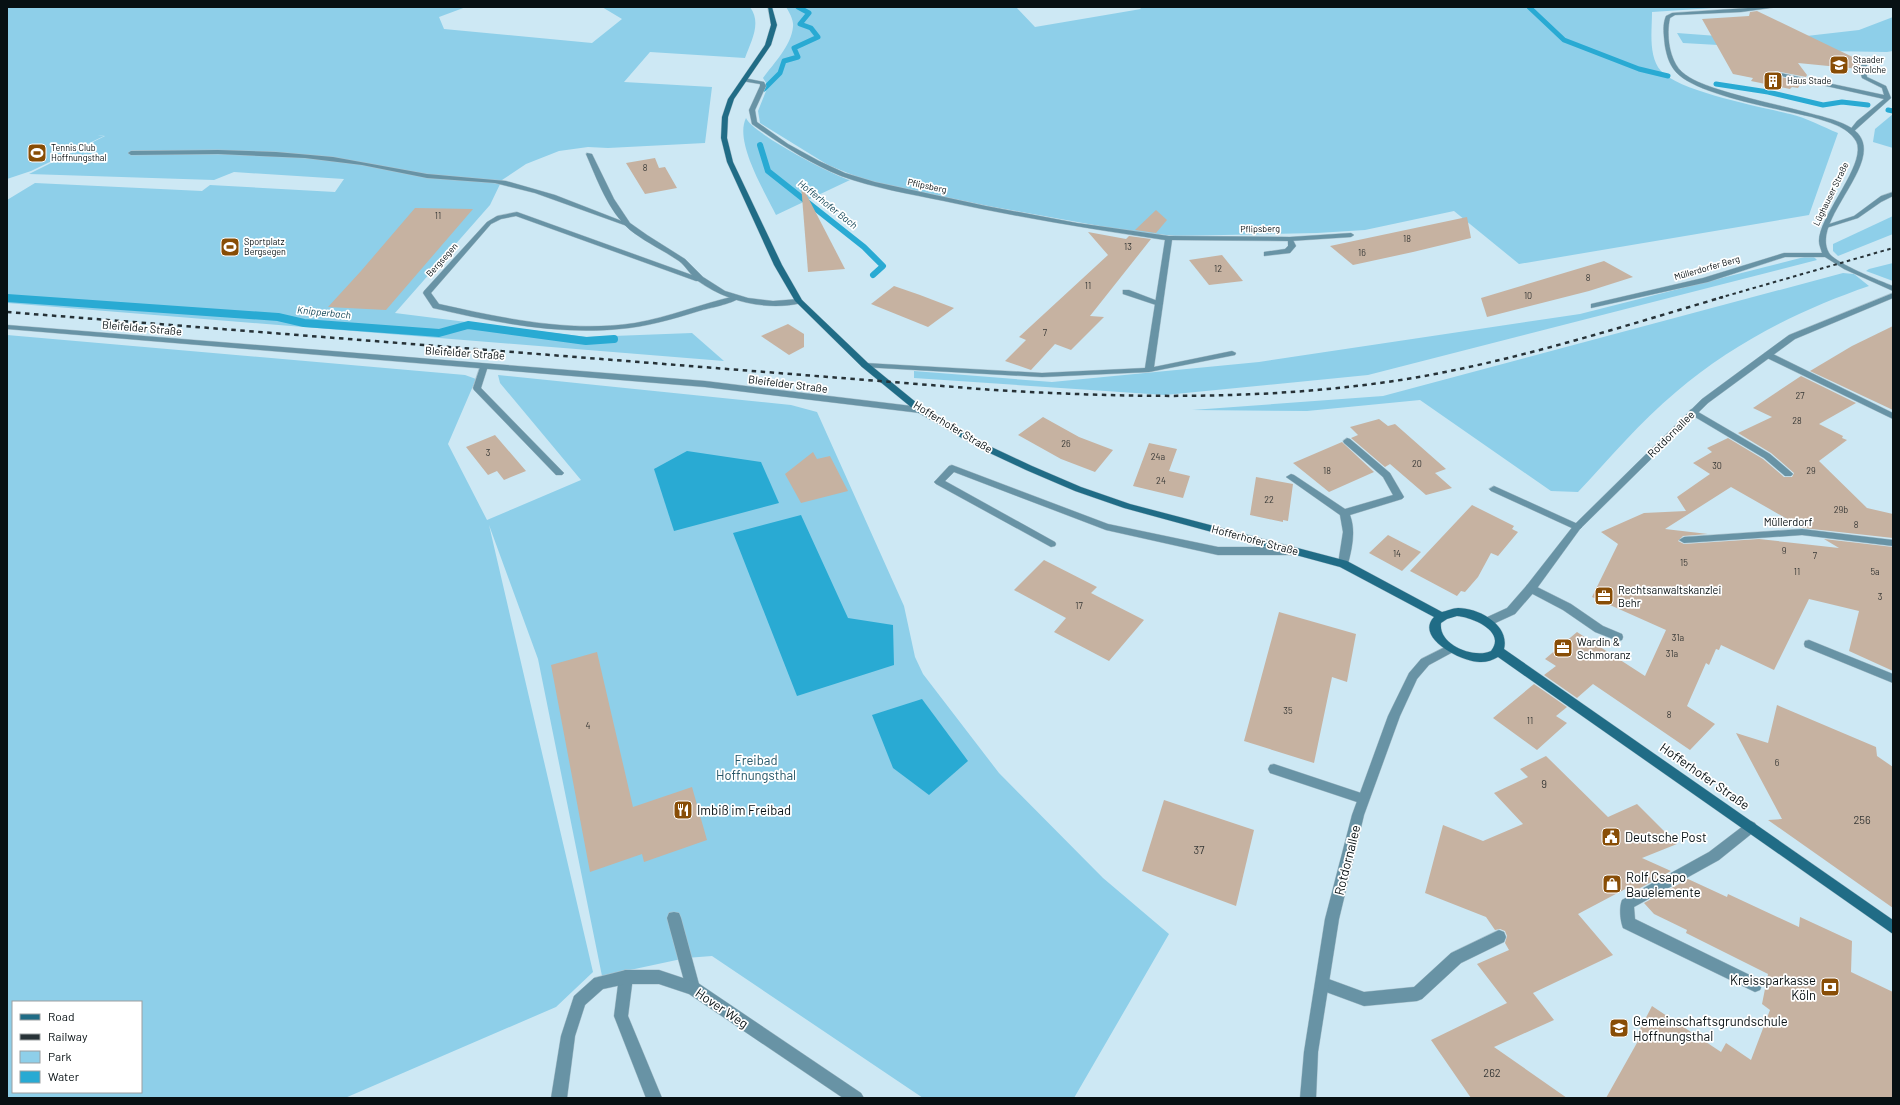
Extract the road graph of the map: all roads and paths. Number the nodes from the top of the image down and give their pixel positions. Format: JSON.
{"nodes":[{"id":1,"x":770,"y":7,"type":"edge"},
{"id":2,"x":1775,"y":7,"type":"edge"},
{"id":3,"x":1864,"y":65,"type":"dead end"},
{"id":4,"x":1776,"y":74,"type":"dead end"},
{"id":5,"x":744,"y":80,"type":"junction"},
{"id":6,"x":1888,"y":98,"type":"junction"},
{"id":7,"x":1852,"y":131,"type":"junction"},
{"id":8,"x":131,"y":153,"type":"dead end"},
{"id":9,"x":590,"y":154,"type":"dead end"},
{"id":10,"x":1893,"y":194,"type":"edge"},
{"id":11,"x":629,"y":225,"type":"junction"},
{"id":12,"x":1826,"y":226,"type":"junction"},
{"id":13,"x":1351,"y":235,"type":"dead end"},
{"id":14,"x":1169,"y":238,"type":"junction"},
{"id":15,"x":1290,"y":239,"type":"junction"},
{"id":16,"x":1267,"y":254,"type":"dead end"},
{"id":17,"x":1826,"y":255,"type":"junction"},
{"id":18,"x":699,"y":279,"type":"junction"},
{"id":19,"x":1893,"y":289,"type":"edge"},
{"id":20,"x":1126,"y":292,"type":"dead end"},
{"id":21,"x":1893,"y":295,"type":"edge"},
{"id":22,"x":735,"y":298,"type":"junction"},
{"id":23,"x":798,"y":301,"type":"junction"},
{"id":24,"x":1159,"y":303,"type":"junction"},
{"id":25,"x":1594,"y":306,"type":"dead end"},
{"id":26,"x":7,"y":327,"type":"edge"},
{"id":27,"x":1232,"y":353,"type":"dead end"},
{"id":28,"x":1768,"y":355,"type":"junction"},
{"id":29,"x":865,"y":365,"type":"junction"},
{"id":30,"x":484,"y":366,"type":"junction"},
{"id":31,"x":1149,"y":370,"type":"junction"},
{"id":32,"x":920,"y":410,"type":"junction"},
{"id":33,"x":1694,"y":412,"type":"junction"},
{"id":34,"x":1893,"y":416,"type":"edge"},
{"id":35,"x":1347,"y":441,"type":"dead end"},
{"id":36,"x":559,"y":473,"type":"dead end"},
{"id":37,"x":1788,"y":474,"type":"dead end"},
{"id":38,"x":1291,"y":476,"type":"dead end"},
{"id":39,"x":1494,"y":489,"type":"dead end"},
{"id":40,"x":1344,"y":513,"type":"junction"},
{"id":41,"x":1577,"y":527,"type":"junction"},
{"id":42,"x":1684,"y":540,"type":"dead end"},
{"id":43,"x":1893,"y":543,"type":"edge"},
{"id":44,"x":1051,"y":544,"type":"dead end"},
{"id":45,"x":1299,"y":551,"type":"junction"},
{"id":46,"x":1343,"y":564,"type":"junction"},
{"id":47,"x":1531,"y":588,"type":"junction"},
{"id":48,"x":1441,"y":616,"type":"junction"},
{"id":49,"x":1487,"y":622,"type":"junction"},
{"id":50,"x":1618,"y":637,"type":"dead end"},
{"id":51,"x":1809,"y":644,"type":"dead end"},
{"id":52,"x":1449,"y":649,"type":"junction"},
{"id":53,"x":1498,"y":651,"type":"junction"},
{"id":54,"x":1893,"y":679,"type":"edge"},
{"id":55,"x":1274,"y":769,"type":"dead end"},
{"id":56,"x":1363,"y":799,"type":"junction"},
{"id":57,"x":1751,"y":827,"type":"junction"},
{"id":58,"x":674,"y":918,"type":"dead end"},
{"id":59,"x":1893,"y":928,"type":"edge"},
{"id":60,"x":1499,"y":937,"type":"dead end"},
{"id":61,"x":626,"y":977,"type":"junction"},
{"id":62,"x":1323,"y":984,"type":"junction"},
{"id":63,"x":1754,"y":985,"type":"dead end"},
{"id":64,"x":693,"y":988,"type":"junction"},
{"id":65,"x":558,"y":1098,"type":"edge"},
{"id":66,"x":654,"y":1098,"type":"edge"},
{"id":67,"x":856,"y":1098,"type":"edge"},
{"id":68,"x":1308,"y":1098,"type":"edge"}],
"edges":[{"from":1,"to":5,"type":"street","name":"Hofferhofer Straße"},
{"from":2,"to":7,"type":"street"},
{"from":3,"to":6,"type":"street"},
{"from":4,"to":6,"type":"street"},
{"from":5,"to":14,"type":"street","name":"Pflipsberg"},
{"from":5,"to":23,"type":"street","name":"Hofferhofer Straße"},
{"from":6,"to":7,"type":"street"},
{"from":7,"to":12,"type":"street","name":"Lüghauser Straße"},
{"from":8,"to":11,"type":"street","name":"Bergsegen"},
{"from":9,"to":11,"type":"street"},
{"from":10,"to":12,"type":"street"},
{"from":11,"to":18,"type":"street","name":"Bergsegen"},
{"from":12,"to":17,"type":"street","name":"Lüghauser Straße"},
{"from":13,"to":15,"type":"street","name":"Pflipsberg"},
{"from":14,"to":15,"type":"street","name":"Pflipsberg"},
{"from":14,"to":24,"type":"street"},
{"from":15,"to":16,"type":"street"},
{"from":17,"to":19,"type":"street"},
{"from":17,"to":25,"type":"street","name":"Müllerdorfer Berg"},
{"from":18,"to":22,"type":"street","name":"Bergsegen"},
{"from":18,"to":22,"type":"street","name":"Bergsegen"},
{"from":20,"to":24,"type":"street"},
{"from":21,"to":28,"type":"street","name":"Rotdornallee"},
{"from":22,"to":23,"type":"street","name":"Bergsegen"},
{"from":23,"to":29,"type":"street","name":"Hofferhofer Straße"},
{"from":24,"to":31,"type":"street"},
{"from":26,"to":30,"type":"street","name":"Bleifelder Straße"},
{"from":27,"to":31,"type":"street"},
{"from":28,"to":33,"type":"street","name":"Rotdornallee"},
{"from":28,"to":34,"type":"street"},
{"from":29,"to":31,"type":"street"},
{"from":29,"to":32,"type":"street","name":"Hofferhofer Straße"},
{"from":30,"to":32,"type":"street","name":"Bleifelder Straße"},
{"from":30,"to":36,"type":"street"},
{"from":32,"to":45,"type":"street","name":"Hofferhofer Straße"},
{"from":33,"to":37,"type":"street"},
{"from":33,"to":41,"type":"street","name":"Rotdornallee"},
{"from":35,"to":40,"type":"street"},
{"from":38,"to":40,"type":"street"},
{"from":39,"to":41,"type":"street"},
{"from":40,"to":46,"type":"street"},
{"from":41,"to":47,"type":"street","name":"Rotdornallee"},
{"from":42,"to":43,"type":"street","name":"Müllerdorf"},
{"from":44,"to":45,"type":"street"},
{"from":45,"to":46,"type":"street","name":"Hofferhofer Straße"},
{"from":46,"to":48,"type":"street","name":"Hofferhofer Straße"},
{"from":47,"to":49,"type":"street","name":"Rotdornallee"},
{"from":47,"to":50,"type":"street"},
{"from":48,"to":49,"type":"street"},
{"from":48,"to":52,"type":"street"},
{"from":49,"to":53,"type":"street"},
{"from":51,"to":54,"type":"street"},
{"from":52,"to":53,"type":"street"},
{"from":52,"to":56,"type":"street","name":"Rotdornallee"},
{"from":53,"to":57,"type":"street","name":"Hofferhofer Straße"},
{"from":55,"to":56,"type":"street"},
{"from":56,"to":62,"type":"street","name":"Rotdornallee"},
{"from":57,"to":59,"type":"street","name":"Hofferhofer Straße"},
{"from":57,"to":63,"type":"street"},
{"from":58,"to":64,"type":"street"},
{"from":60,"to":62,"type":"street"},
{"from":61,"to":64,"type":"street","name":"Hover Weg"},
{"from":61,"to":65,"type":"street","name":"Hover Weg"},
{"from":61,"to":66,"type":"street"},
{"from":62,"to":68,"type":"street","name":"Rotdornallee"},
{"from":64,"to":67,"type":"street","name":"Hover Weg"}]}
